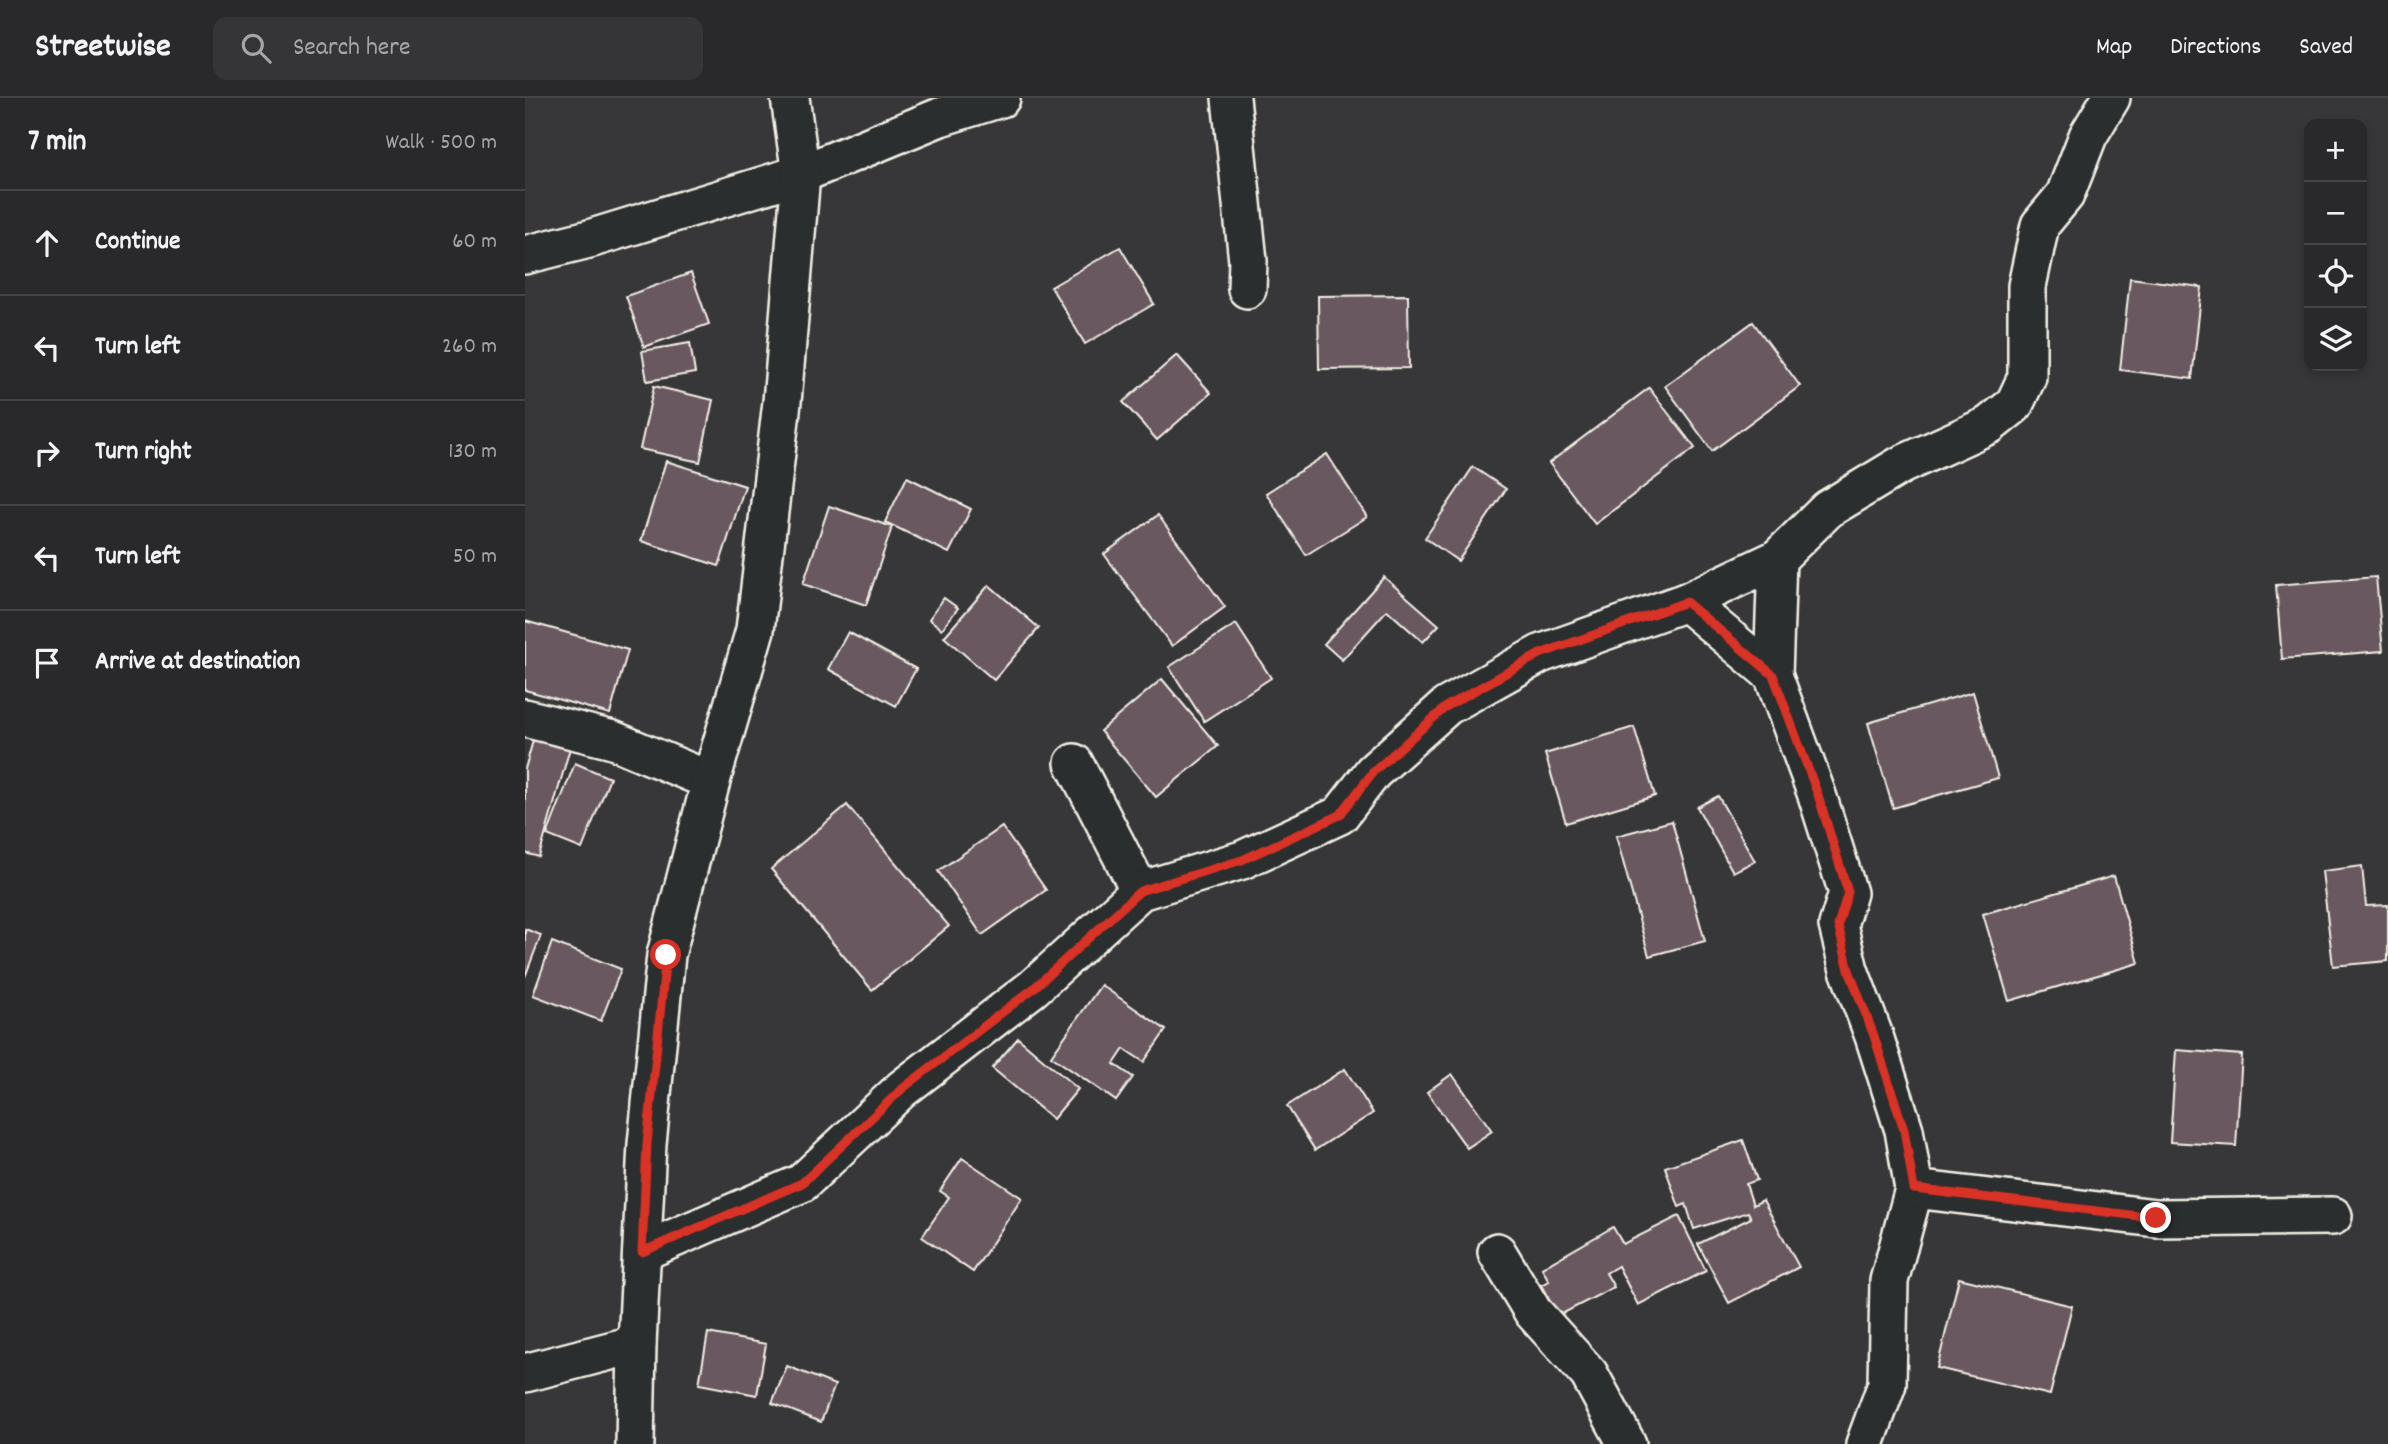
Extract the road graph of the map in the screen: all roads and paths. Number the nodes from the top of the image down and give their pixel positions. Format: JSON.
{"nodes":[{"id":1,"x":790,"y":98,"type":"edge"},
{"id":2,"x":1001,"y":98,"type":"edge"},
{"id":3,"x":1231,"y":98,"type":"edge"},
{"id":4,"x":2111,"y":98,"type":"edge"},
{"id":5,"x":801,"y":174,"type":"junction"},
{"id":6,"x":525,"y":255,"type":"edge"},
{"id":7,"x":1247,"y":289,"type":"dead end"},
{"id":8,"x":1777,"y":559,"type":"junction"},
{"id":9,"x":1686,"y":602,"type":"junction"},
{"id":10,"x":1773,"y":675,"type":"junction"},
{"id":11,"x":525,"y":718,"type":"edge"},
{"id":12,"x":1074,"y":762,"type":"dead end"},
{"id":13,"x":711,"y":781,"type":"junction"},
{"id":14,"x":1140,"y":891,"type":"junction"},
{"id":15,"x":1914,"y":1189,"type":"junction"},
{"id":16,"x":2333,"y":1216,"type":"dead end"},
{"id":17,"x":642,"y":1252,"type":"junction"},
{"id":18,"x":1496,"y":1252,"type":"dead end"},
{"id":19,"x":637,"y":1344,"type":"junction"},
{"id":20,"x":525,"y":1373,"type":"edge"},
{"id":21,"x":635,"y":1444,"type":"edge"},
{"id":22,"x":1627,"y":1444,"type":"edge"},
{"id":23,"x":1865,"y":1444,"type":"edge"}],
"edges":[{"from":1,"to":5,"type":"street"},
{"from":2,"to":5,"type":"street"},
{"from":3,"to":7,"type":"street"},
{"from":4,"to":8,"type":"street"},
{"from":5,"to":6,"type":"street"},
{"from":5,"to":13,"type":"street"},
{"from":8,"to":9,"type":"street"},
{"from":8,"to":10,"type":"street"},
{"from":9,"to":10,"type":"street"},
{"from":9,"to":14,"type":"street"},
{"from":10,"to":15,"type":"street"},
{"from":11,"to":13,"type":"street"},
{"from":12,"to":14,"type":"street"},
{"from":13,"to":17,"type":"street"},
{"from":14,"to":17,"type":"street"},
{"from":15,"to":16,"type":"street"},
{"from":15,"to":23,"type":"street"},
{"from":17,"to":19,"type":"street"},
{"from":18,"to":22,"type":"street"},
{"from":19,"to":20,"type":"street"},
{"from":19,"to":21,"type":"street"}]}
